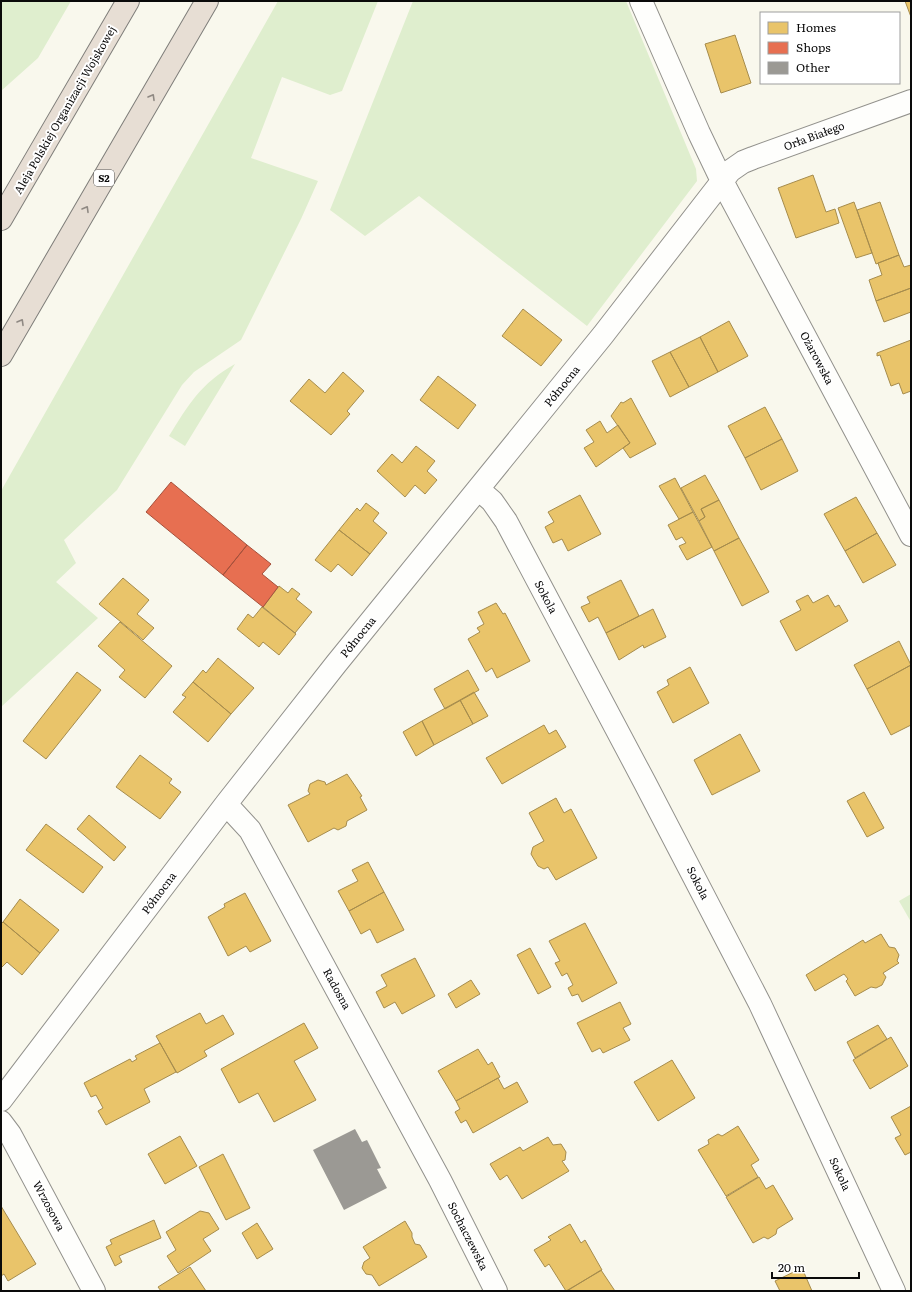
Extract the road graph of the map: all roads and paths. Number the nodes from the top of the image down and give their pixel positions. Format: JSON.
{"nodes":[{"id":1,"x":128,"y":1,"type":"edge"},
{"id":2,"x":207,"y":1,"type":"edge"},
{"id":3,"x":641,"y":1,"type":"edge"},
{"id":4,"x":911,"y":101,"type":"edge"},
{"id":5,"x":722,"y":181,"type":"junction"},
{"id":6,"x":1,"y":219,"type":"edge"},
{"id":7,"x":1,"y":355,"type":"edge"},
{"id":8,"x":478,"y":489,"type":"junction"},
{"id":9,"x":911,"y":535,"type":"edge"},
{"id":10,"x":226,"y":804,"type":"junction"},
{"id":11,"x":1,"y":1100,"type":"edge"},
{"id":12,"x":1,"y":1122,"type":"edge"},
{"id":13,"x":440,"y":1180,"type":"joint"},
{"id":14,"x":94,"y":1291,"type":"edge"},
{"id":15,"x":496,"y":1291,"type":"edge"},
{"id":16,"x":894,"y":1291,"type":"edge"}],
"edges":[{"from":1,"to":6,"type":"highway","name":"Aleja Polskiej Organizacji Wojskowej"},
{"from":7,"to":2,"type":"highway","number":"S2","one_way":true},
{"from":3,"to":5,"type":"street","name":"Ożarowska"},
{"from":4,"to":5,"type":"street","name":"Orła Białego"},
{"from":5,"to":8,"type":"street","name":"Północna"},
{"from":5,"to":9,"type":"street","name":"Ożarowska"},
{"from":8,"to":10,"type":"street","name":"Północna"},
{"from":8,"to":16,"type":"street","name":"Sokola"},
{"from":10,"to":11,"type":"street","name":"Północna"},
{"from":10,"to":13,"type":"street","name":"Radosna"},
{"from":12,"to":14,"type":"street","name":"Wrzosowa"},
{"from":13,"to":15,"type":"street","name":"Sochaczewska"}]}
